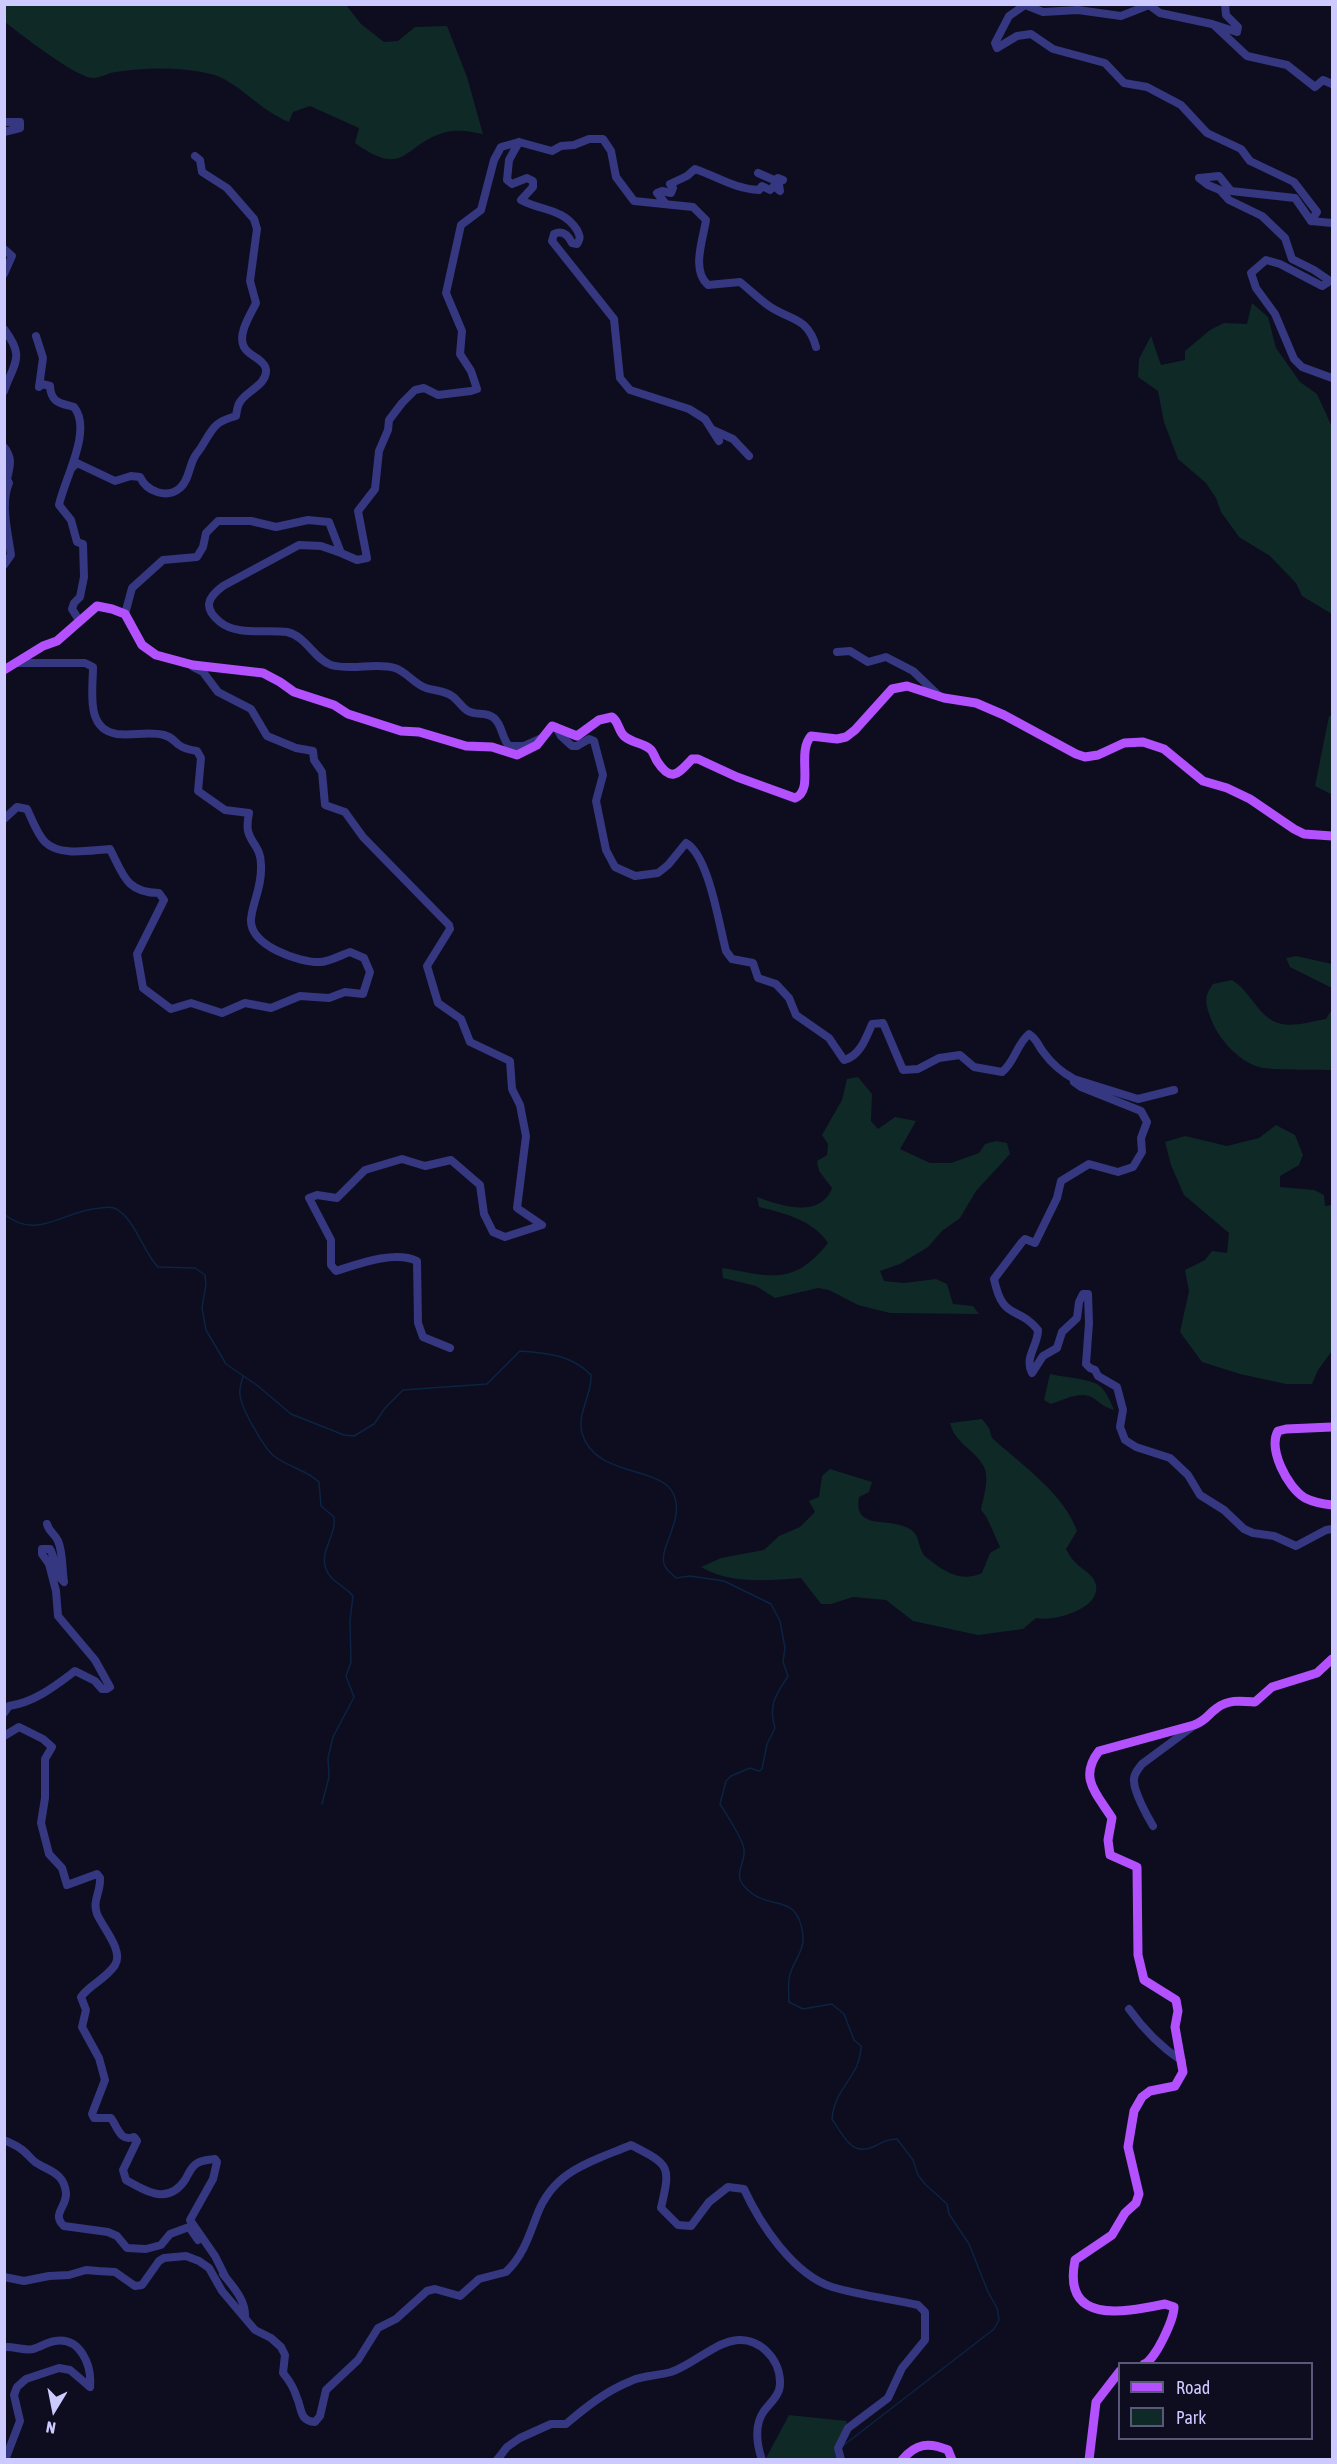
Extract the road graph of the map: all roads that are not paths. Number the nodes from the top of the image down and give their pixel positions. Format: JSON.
{"nodes":[{"id":1,"x":1225,"y":4,"type":"edge"},
{"id":2,"x":1212,"y":24,"type":"junction"},
{"id":3,"x":1332,"y":84,"type":"edge"},
{"id":4,"x":4,"y":122,"type":"edge"},
{"id":5,"x":4,"y":132,"type":"edge"},
{"id":6,"x":519,"y":142,"type":"junction"},
{"id":7,"x":195,"y":156,"type":"dead end"},
{"id":8,"x":759,"y":173,"type":"dead end"},
{"id":9,"x":666,"y":204,"type":"junction"},
{"id":10,"x":1311,"y":221,"type":"junction"},
{"id":11,"x":1332,"y":223,"type":"edge"},
{"id":12,"x":4,"y":249,"type":"edge"},
{"id":13,"x":4,"y":274,"type":"edge"},
{"id":14,"x":4,"y":329,"type":"edge"},
{"id":15,"x":36,"y":336,"type":"dead end"},
{"id":16,"x":816,"y":347,"type":"dead end"},
{"id":17,"x":1332,"y":378,"type":"edge"},
{"id":18,"x":4,"y":391,"type":"edge"},
{"id":19,"x":713,"y":430,"type":"junction"},
{"id":20,"x":719,"y":441,"type":"dead end"},
{"id":21,"x":4,"y":447,"type":"edge"},
{"id":22,"x":749,"y":456,"type":"dead end"},
{"id":23,"x":72,"y":468,"type":"junction"},
{"id":24,"x":341,"y":553,"type":"junction"},
{"id":25,"x":4,"y":565,"type":"edge"},
{"id":26,"x":125,"y":614,"type":"junction"},
{"id":27,"x":79,"y":620,"type":"junction"},
{"id":28,"x":837,"y":652,"type":"dead end"},
{"id":29,"x":14,"y":663,"type":"junction"},
{"id":30,"x":193,"y":665,"type":"junction"},
{"id":31,"x":4,"y":670,"type":"edge"},
{"id":32,"x":938,"y":695,"type":"junction"},
{"id":33,"x":556,"y":727,"type":"junction"},
{"id":34,"x":542,"y":738,"type":"junction"},
{"id":35,"x":4,"y":819,"type":"edge"},
{"id":36,"x":1332,"y":836,"type":"edge"},
{"id":37,"x":1066,"y":1075,"type":"junction"},
{"id":38,"x":1174,"y":1090,"type":"dead end"},
{"id":39,"x":450,"y":1348,"type":"dead end"},
{"id":40,"x":1332,"y":1427,"type":"edge"},
{"id":41,"x":1332,"y":1505,"type":"edge"},
{"id":42,"x":47,"y":1524,"type":"dead end"},
{"id":43,"x":1332,"y":1529,"type":"edge"},
{"id":44,"x":1332,"y":1659,"type":"edge"},
{"id":45,"x":4,"y":1713,"type":"edge"},
{"id":46,"x":1194,"y":1725,"type":"junction"},
{"id":47,"x":4,"y":1736,"type":"edge"},
{"id":48,"x":1153,"y":1826,"type":"dead end"},
{"id":49,"x":1129,"y":2009,"type":"dead end"},
{"id":50,"x":1182,"y":2061,"type":"junction"},
{"id":51,"x":4,"y":2140,"type":"edge"},
{"id":52,"x":225,"y":2276,"type":"junction"},
{"id":53,"x":4,"y":2277,"type":"edge"},
{"id":54,"x":245,"y":2317,"type":"junction"},
{"id":55,"x":4,"y":2347,"type":"edge"},
{"id":56,"x":1149,"y":2362,"type":"edge"},
{"id":57,"x":1118,"y":2372,"type":"edge"},
{"id":58,"x":5,"y":2460,"type":"edge"},
{"id":59,"x":497,"y":2460,"type":"edge"},
{"id":60,"x":762,"y":2460,"type":"edge"},
{"id":61,"x":842,"y":2460,"type":"edge"},
{"id":62,"x":902,"y":2460,"type":"edge"},
{"id":63,"x":952,"y":2460,"type":"edge"},
{"id":64,"x":1089,"y":2460,"type":"edge"}],
"edges":[{"from":1,"to":2,"type":"street"},
{"from":2,"to":3,"type":"street"},
{"from":2,"to":10,"type":"street"},
{"from":4,"to":5,"type":"street"},
{"from":6,"to":9,"type":"street"},
{"from":6,"to":19,"type":"street"},
{"from":6,"to":24,"type":"street"},
{"from":7,"to":23,"type":"street"},
{"from":8,"to":9,"type":"street"},
{"from":9,"to":16,"type":"street"},
{"from":10,"to":11,"type":"street"},
{"from":10,"to":17,"type":"street"},
{"from":12,"to":13,"type":"street"},
{"from":14,"to":18,"type":"street"},
{"from":15,"to":23,"type":"street"},
{"from":19,"to":20,"type":"street"},
{"from":19,"to":22,"type":"street"},
{"from":21,"to":25,"type":"street"},
{"from":23,"to":27,"type":"street"},
{"from":24,"to":26,"type":"street"},
{"from":24,"to":34,"type":"street"},
{"from":26,"to":27,"type":"main road"},
{"from":26,"to":30,"type":"main road"},
{"from":27,"to":29,"type":"main road"},
{"from":28,"to":32,"type":"street"},
{"from":29,"to":31,"type":"main road"},
{"from":29,"to":35,"type":"street"},
{"from":30,"to":34,"type":"main road"},
{"from":30,"to":39,"type":"street"},
{"from":32,"to":33,"type":"main road"},
{"from":32,"to":36,"type":"main road"},
{"from":33,"to":34,"type":"main road"},
{"from":33,"to":37,"type":"street"},
{"from":37,"to":38,"type":"street"},
{"from":37,"to":43,"type":"street"},
{"from":40,"to":41,"type":"main road"},
{"from":42,"to":45,"type":"street"},
{"from":44,"to":46,"type":"main road"},
{"from":46,"to":48,"type":"street"},
{"from":46,"to":50,"type":"main road"},
{"from":47,"to":52,"type":"street"},
{"from":49,"to":50,"type":"street"},
{"from":50,"to":56,"type":"main road"},
{"from":51,"to":52,"type":"street"},
{"from":52,"to":54,"type":"street"},
{"from":53,"to":54,"type":"street"},
{"from":54,"to":61,"type":"street"},
{"from":55,"to":58,"type":"street"},
{"from":57,"to":64,"type":"main road"},
{"from":59,"to":60,"type":"street"},
{"from":62,"to":63,"type":"main road"}]}
